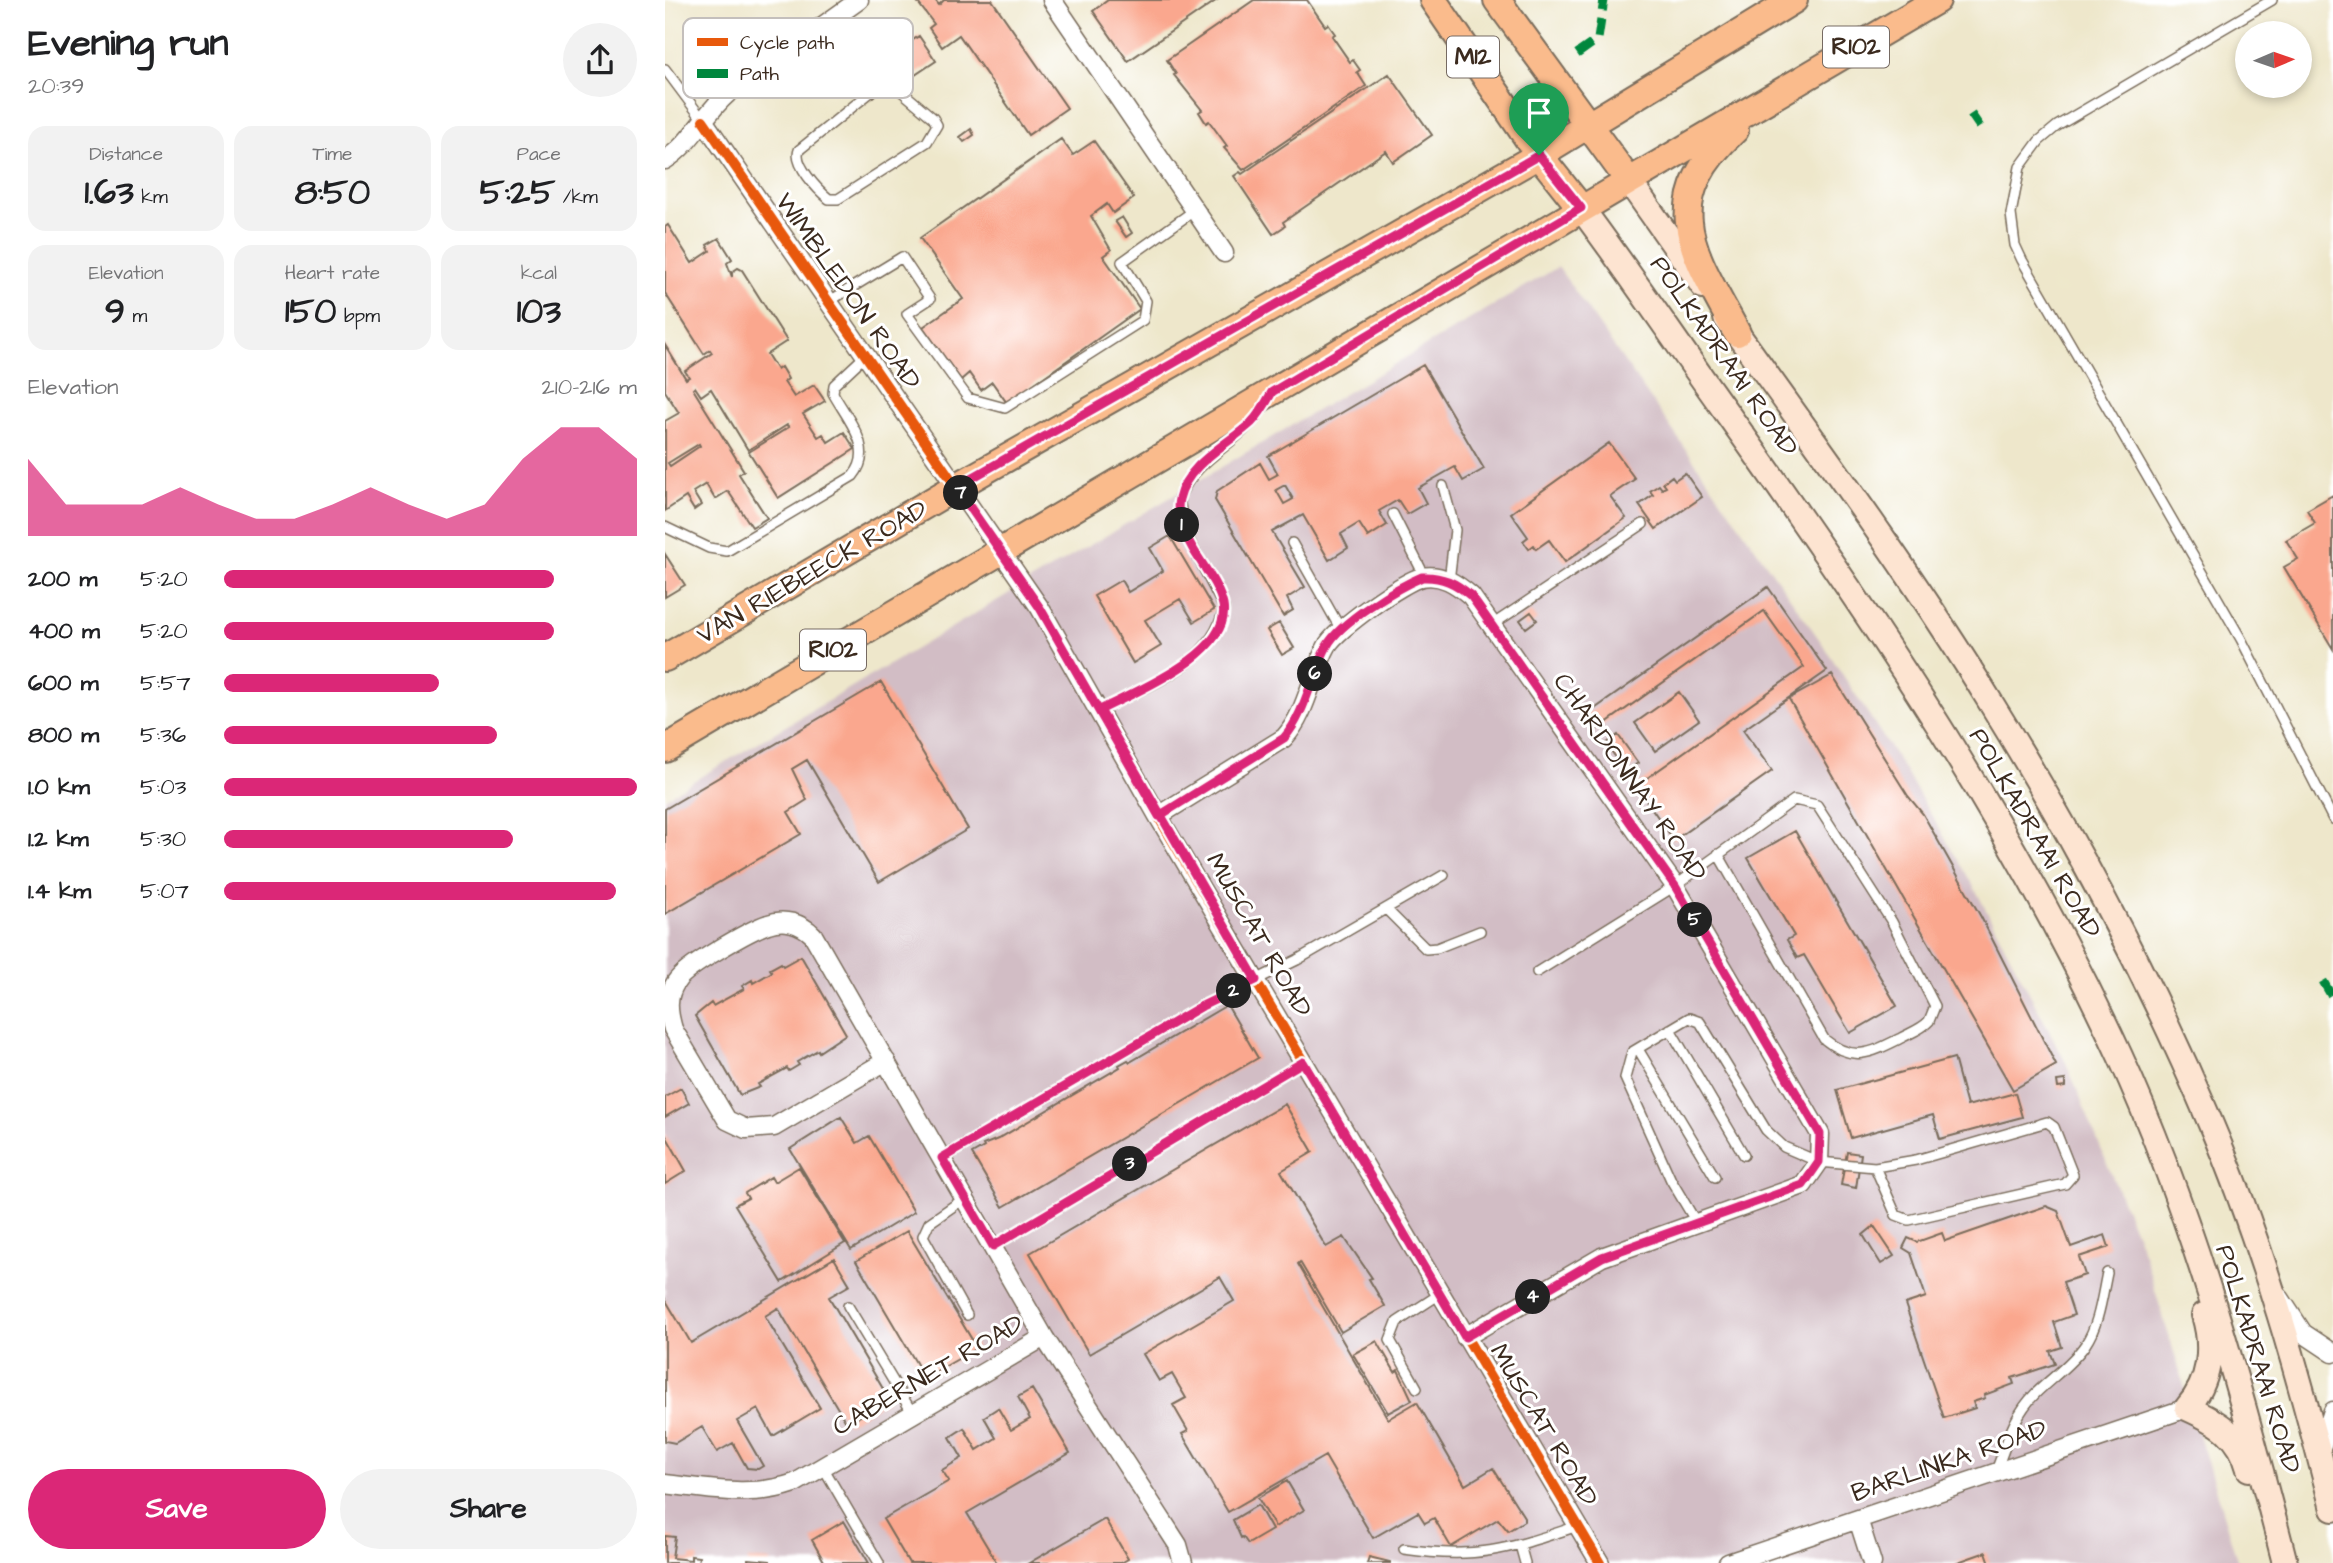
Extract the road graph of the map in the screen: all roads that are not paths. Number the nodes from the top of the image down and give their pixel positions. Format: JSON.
{"nodes":[{"id":1,"x":859,"y":0,"type":"edge"},
{"id":2,"x":1052,"y":0,"type":"edge"},
{"id":3,"x":1433,"y":0,"type":"edge"},
{"id":4,"x":1497,"y":0,"type":"edge"},
{"id":5,"x":1794,"y":0,"type":"edge"},
{"id":6,"x":1937,"y":0,"type":"edge"},
{"id":7,"x":2272,"y":0,"type":"edge"},
{"id":8,"x":833,"y":18,"type":"edge"},
{"id":9,"x":665,"y":69,"type":"edge"},
{"id":10,"x":683,"y":93,"type":"edge"},
{"id":11,"x":1775,"y":94,"type":"junction"},
{"id":12,"x":687,"y":98,"type":"edge"},
{"id":13,"x":723,"y":98,"type":"edge"},
{"id":14,"x":863,"y":98,"type":"edge"},
{"id":15,"x":909,"y":98,"type":"edge"},
{"id":16,"x":703,"y":120,"type":"junction"},
{"id":17,"x":1588,"y":125,"type":"junction"},
{"id":18,"x":1539,"y":155,"type":"junction"},
{"id":19,"x":665,"y":160,"type":"edge"},
{"id":20,"x":1629,"y":181,"type":"junction"},
{"id":21,"x":1581,"y":208,"type":"junction"},
{"id":22,"x":1195,"y":210,"type":"junction"},
{"id":23,"x":1224,"y":253,"type":"dead end"},
{"id":24,"x":828,"y":302,"type":"junction"},
{"id":25,"x":1737,"y":333,"type":"junction"},
{"id":26,"x":866,"y":356,"type":"junction"},
{"id":27,"x":1272,"y":392,"type":"junction"},
{"id":28,"x":1443,"y":486,"type":"dead end"},
{"id":29,"x":956,"y":487,"type":"junction"},
{"id":30,"x":1392,"y":514,"type":"dead end"},
{"id":31,"x":1643,"y":524,"type":"dead end"},
{"id":32,"x":665,"y":527,"type":"edge"},
{"id":33,"x":1292,"y":543,"type":"dead end"},
{"id":34,"x":1001,"y":551,"type":"junction"},
{"id":35,"x":1425,"y":577,"type":"junction"},
{"id":36,"x":1449,"y":580,"type":"junction"},
{"id":37,"x":1492,"y":625,"type":"junction"},
{"id":38,"x":1340,"y":628,"type":"junction"},
{"id":39,"x":665,"y":658,"type":"edge"},
{"id":40,"x":1100,"y":710,"type":"junction"},
{"id":41,"x":665,"y":749,"type":"edge"},
{"id":42,"x":1159,"y":816,"type":"junction"},
{"id":43,"x":2333,"y":819,"type":"edge"},
{"id":44,"x":1718,"y":854,"type":"junction"},
{"id":45,"x":1444,"y":875,"type":"dead end"},
{"id":46,"x":1675,"y":886,"type":"junction"},
{"id":47,"x":1386,"y":909,"type":"junction"},
{"id":48,"x":1481,"y":931,"type":"dead end"},
{"id":49,"x":1537,"y":972,"type":"dead end"},
{"id":50,"x":1256,"y":980,"type":"junction"},
{"id":51,"x":667,"y":1005,"type":"edge"},
{"id":52,"x":1670,"y":1029,"type":"junction"},
{"id":53,"x":1638,"y":1049,"type":"junction"},
{"id":54,"x":886,"y":1061,"type":"junction"},
{"id":55,"x":1303,"y":1062,"type":"junction"},
{"id":56,"x":1744,"y":1155,"type":"dead end"},
{"id":57,"x":942,"y":1158,"type":"junction"},
{"id":58,"x":1819,"y":1162,"type":"junction"},
{"id":59,"x":2164,"y":1165,"type":"junction"},
{"id":60,"x":1875,"y":1167,"type":"junction"},
{"id":61,"x":1715,"y":1177,"type":"dead end"},
{"id":62,"x":965,"y":1198,"type":"junction"},
{"id":63,"x":1696,"y":1222,"type":"junction"},
{"id":64,"x":993,"y":1246,"type":"junction"},
{"id":65,"x":2265,"y":1271,"type":"junction"},
{"id":66,"x":2107,"y":1273,"type":"dead end"},
{"id":67,"x":1440,"y":1294,"type":"junction"},
{"id":68,"x":848,"y":1306,"type":"dead end"},
{"id":69,"x":967,"y":1315,"type":"dead end"},
{"id":70,"x":1044,"y":1337,"type":"junction"},
{"id":71,"x":1465,"y":1337,"type":"junction"},
{"id":72,"x":2333,"y":1353,"type":"edge"},
{"id":73,"x":1417,"y":1388,"type":"dead end"},
{"id":74,"x":2187,"y":1408,"type":"junction"},
{"id":75,"x":2333,"y":1411,"type":"edge"},
{"id":76,"x":913,"y":1414,"type":"junction"},
{"id":77,"x":2319,"y":1454,"type":"junction"},
{"id":78,"x":823,"y":1467,"type":"junction"},
{"id":79,"x":1996,"y":1473,"type":"junction"},
{"id":80,"x":665,"y":1484,"type":"edge"},
{"id":81,"x":2333,"y":1509,"type":"edge"},
{"id":82,"x":1858,"y":1519,"type":"junction"},
{"id":83,"x":1578,"y":1526,"type":"junction"},
{"id":84,"x":1520,"y":1545,"type":"junction"},
{"id":85,"x":1404,"y":1549,"type":"dead end"},
{"id":86,"x":879,"y":1563,"type":"edge"},
{"id":87,"x":1183,"y":1563,"type":"edge"},
{"id":88,"x":1525,"y":1563,"type":"edge"},
{"id":89,"x":1600,"y":1563,"type":"edge"},
{"id":90,"x":1728,"y":1563,"type":"edge"},
{"id":91,"x":1872,"y":1563,"type":"edge"},
{"id":92,"x":2277,"y":1563,"type":"edge"},
{"id":93,"x":2285,"y":1563,"type":"edge"}],
"edges":[{"from":1,"to":8,"type":"street"},
{"from":2,"to":22,"type":"street"},
{"from":3,"to":18,"type":"main road","number":"M12"},
{"from":4,"to":17,"type":"main road","number":"M12"},
{"from":5,"to":17,"type":"main road","name":"VAN RIEBEECK ROAD","number":"R102"},
{"from":6,"to":11,"type":"main road","number":"R102"},
{"from":7,"to":43,"type":"lane"},
{"from":9,"to":10,"type":"lane"},
{"from":11,"to":20,"type":"main road","number":"R102"},
{"from":11,"to":25,"type":"main road"},
{"from":12,"to":16,"type":"lane"},
{"from":13,"to":16,"type":"street"},
{"from":14,"to":15,"type":"lane"},
{"from":16,"to":19,"type":"street"},
{"from":16,"to":24,"type":"street","name":"WIMBLEDON ROAD"},
{"from":17,"to":18,"type":"main road","name":"VAN RIEBEECK ROAD","number":"R102"},
{"from":17,"to":20,"type":"main road","number":"M12"},
{"from":18,"to":21,"type":"main road","number":"M12"},
{"from":18,"to":29,"type":"main road","name":"VAN RIEBEECK ROAD","number":"R102"},
{"from":20,"to":21,"type":"main road","number":"R102"},
{"from":20,"to":25,"type":"main road","name":"POLKADRAAI ROAD","number":"M12"},
{"from":21,"to":27,"type":"main road","number":"R102"},
{"from":21,"to":59,"type":"main road","name":"POLKADRAAI ROAD","number":"M12"},
{"from":22,"to":23,"type":"street"},
{"from":22,"to":24,"type":"lane"},
{"from":24,"to":26,"type":"street","name":"WIMBLEDON ROAD"},
{"from":25,"to":65,"type":"main road","name":"POLKADRAAI ROAD","number":"M12"},
{"from":26,"to":29,"type":"street","name":"WIMBLEDON ROAD"},
{"from":26,"to":32,"type":"lane"},
{"from":27,"to":34,"type":"main road","number":"R102"},
{"from":27,"to":40,"type":"lane"},
{"from":28,"to":36,"type":"lane"},
{"from":29,"to":34,"type":"street","name":"WIMBLEDON ROAD"},
{"from":29,"to":39,"type":"main road","name":"VAN RIEBEECK ROAD","number":"R102"},
{"from":30,"to":35,"type":"lane"},
{"from":31,"to":37,"type":"lane"},
{"from":33,"to":38,"type":"lane"},
{"from":34,"to":40,"type":"street","name":"MUSCAT ROAD"},
{"from":34,"to":41,"type":"main road","number":"R102"},
{"from":35,"to":36,"type":"street"},
{"from":35,"to":38,"type":"street"},
{"from":36,"to":37,"type":"street","name":"CHARDONNAY ROAD"},
{"from":37,"to":46,"type":"street","name":"CHARDONNAY ROAD"},
{"from":38,"to":42,"type":"street"},
{"from":40,"to":42,"type":"street","name":"MUSCAT ROAD"},
{"from":42,"to":50,"type":"street","name":"MUSCAT ROAD"},
{"from":44,"to":44,"type":"lane"},
{"from":44,"to":46,"type":"lane"},
{"from":45,"to":47,"type":"lane"},
{"from":46,"to":49,"type":"lane"},
{"from":46,"to":58,"type":"street","name":"CHARDONNAY ROAD"},
{"from":47,"to":48,"type":"lane"},
{"from":47,"to":50,"type":"lane"},
{"from":50,"to":55,"type":"street","name":"MUSCAT ROAD"},
{"from":50,"to":57,"type":"lane"},
{"from":51,"to":54,"type":"street"},
{"from":51,"to":54,"type":"street"},
{"from":52,"to":53,"type":"lane"},
{"from":52,"to":56,"type":"lane"},
{"from":52,"to":58,"type":"lane"},
{"from":53,"to":61,"type":"lane"},
{"from":53,"to":63,"type":"lane"},
{"from":54,"to":57,"type":"street"},
{"from":55,"to":64,"type":"lane"},
{"from":55,"to":67,"type":"street","name":"MUSCAT ROAD"},
{"from":57,"to":62,"type":"street"},
{"from":58,"to":60,"type":"lane"},
{"from":58,"to":63,"type":"street"},
{"from":59,"to":74,"type":"main road"},
{"from":59,"to":93,"type":"main road","name":"POLKADRAAI ROAD","number":"M12"},
{"from":60,"to":60,"type":"lane"},
{"from":62,"to":64,"type":"street"},
{"from":62,"to":69,"type":"lane"},
{"from":63,"to":71,"type":"street"},
{"from":64,"to":70,"type":"street"},
{"from":65,"to":72,"type":"street"},
{"from":65,"to":77,"type":"main road","name":"POLKADRAAI ROAD","number":"M12"},
{"from":66,"to":79,"type":"lane"},
{"from":67,"to":71,"type":"street","name":"MUSCAT ROAD"},
{"from":67,"to":73,"type":"lane"},
{"from":68,"to":76,"type":"lane"},
{"from":70,"to":76,"type":"street","name":"CABERNET ROAD"},
{"from":70,"to":87,"type":"street","name":"CABERNET ROAD"},
{"from":71,"to":83,"type":"street","name":"MUSCAT ROAD"},
{"from":74,"to":79,"type":"street","name":"BARLINKA ROAD"},
{"from":74,"to":92,"type":"main road"},
{"from":75,"to":77,"type":"street"},
{"from":76,"to":78,"type":"street","name":"CABERNET ROAD"},
{"from":77,"to":81,"type":"main road","name":"POLKADRAAI ROAD","number":"M12"},
{"from":78,"to":80,"type":"street","name":"CABERNET ROAD"},
{"from":78,"to":86,"type":"lane"},
{"from":79,"to":82,"type":"street","name":"BARLINKA ROAD"},
{"from":82,"to":90,"type":"street","name":"BARLINKA ROAD"},
{"from":82,"to":91,"type":"street"},
{"from":83,"to":84,"type":"lane"},
{"from":83,"to":89,"type":"street","name":"MUSCAT ROAD"},
{"from":84,"to":85,"type":"lane"},
{"from":84,"to":88,"type":"lane"}]}
